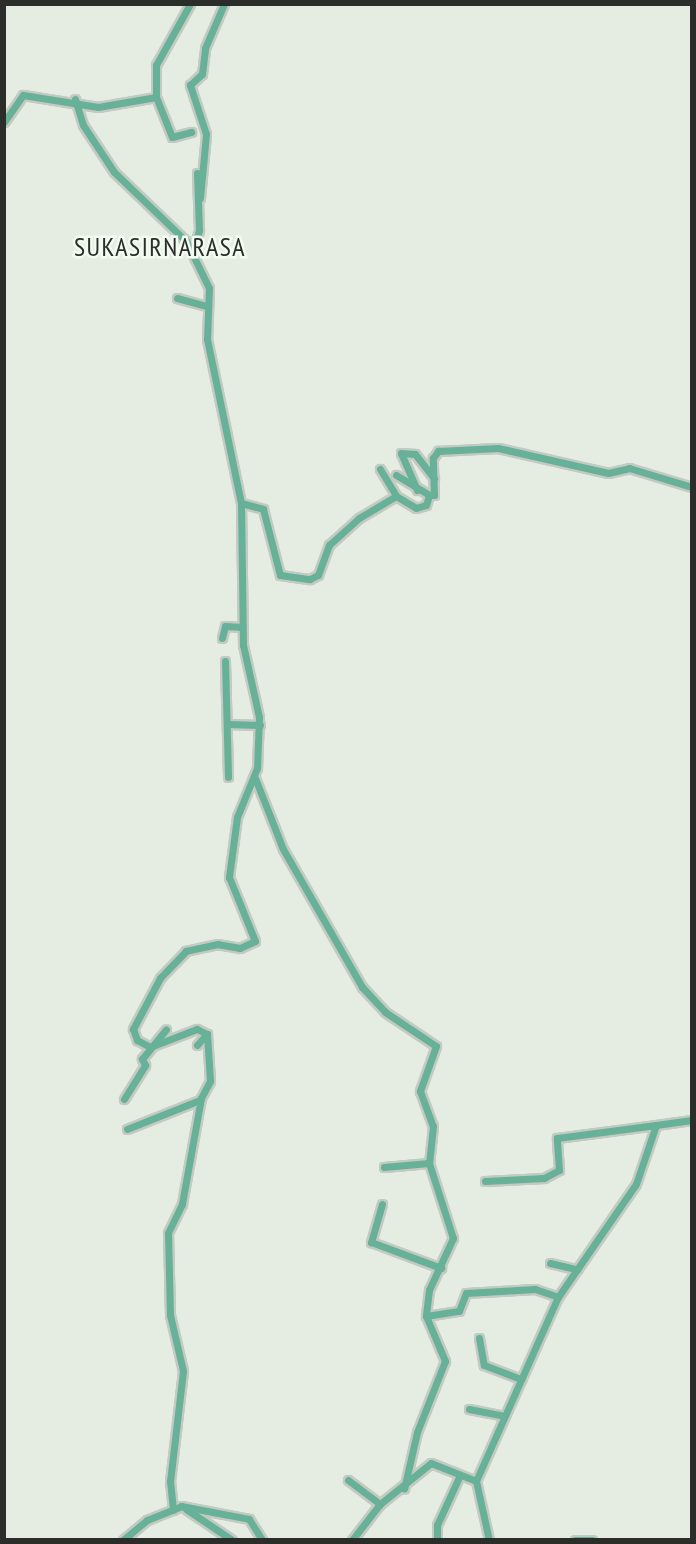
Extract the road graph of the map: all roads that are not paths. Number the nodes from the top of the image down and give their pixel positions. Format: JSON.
{"nodes":[{"id":1,"x":190,"y":4,"type":"edge"},
{"id":2,"x":224,"y":4,"type":"edge"},
{"id":3,"x":156,"y":98,"type":"junction"},
{"id":4,"x":75,"y":99,"type":"junction"},
{"id":5,"x":4,"y":122,"type":"edge"},
{"id":6,"x":191,"y":132,"type":"dead end"},
{"id":7,"x":197,"y":173,"type":"dead end"},
{"id":8,"x":200,"y":198,"type":"junction"},
{"id":9,"x":193,"y":250,"type":"junction"},
{"id":10,"x":177,"y":298,"type":"dead end"},
{"id":11,"x":206,"y":306,"type":"junction"},
{"id":12,"x":380,"y":469,"type":"dead end"},
{"id":13,"x":396,"y":476,"type":"dead end"},
{"id":14,"x":435,"y":479,"type":"junction"},
{"id":15,"x":692,"y":487,"type":"edge"},
{"id":16,"x":417,"y":490,"type":"junction"},
{"id":17,"x":429,"y":495,"type":"junction"},
{"id":18,"x":396,"y":496,"type":"junction"},
{"id":19,"x":241,"y":503,"type":"junction"},
{"id":20,"x":242,"y":627,"type":"junction"},
{"id":21,"x":222,"y":638,"type":"dead end"},
{"id":22,"x":225,"y":661,"type":"dead end"},
{"id":23,"x":228,"y":724,"type":"junction"},
{"id":24,"x":260,"y":725,"type":"junction"},
{"id":25,"x":228,"y":777,"type":"dead end"},
{"id":26,"x":255,"y":778,"type":"junction"},
{"id":27,"x":166,"y":1029,"type":"dead end"},
{"id":28,"x":207,"y":1034,"type":"junction"},
{"id":29,"x":158,"y":1045,"type":"junction"},
{"id":30,"x":197,"y":1045,"type":"dead end"},
{"id":31,"x":124,"y":1099,"type":"dead end"},
{"id":32,"x":200,"y":1100,"type":"junction"},
{"id":33,"x":692,"y":1120,"type":"edge"},
{"id":34,"x":656,"y":1125,"type":"junction"},
{"id":35,"x":127,"y":1129,"type":"dead end"},
{"id":36,"x":429,"y":1163,"type":"junction"},
{"id":37,"x":384,"y":1167,"type":"dead end"},
{"id":38,"x":485,"y":1181,"type":"dead end"},
{"id":39,"x":382,"y":1204,"type":"dead end"},
{"id":40,"x":550,"y":1263,"type":"dead end"},
{"id":41,"x":441,"y":1268,"type":"junction"},
{"id":42,"x":577,"y":1269,"type":"junction"},
{"id":43,"x":558,"y":1297,"type":"junction"},
{"id":44,"x":426,"y":1316,"type":"junction"},
{"id":45,"x":479,"y":1338,"type":"dead end"},
{"id":46,"x":521,"y":1379,"type":"junction"},
{"id":47,"x":469,"y":1409,"type":"dead end"},
{"id":48,"x":504,"y":1416,"type":"junction"},
{"id":49,"x":460,"y":1475,"type":"junction"},
{"id":50,"x":348,"y":1480,"type":"dead end"},
{"id":51,"x":476,"y":1481,"type":"junction"},
{"id":52,"x":404,"y":1489,"type":"junction"},
{"id":53,"x":380,"y":1504,"type":"junction"},
{"id":54,"x":181,"y":1506,"type":"junction"},
{"id":55,"x":173,"y":1510,"type":"junction"},
{"id":56,"x":123,"y":1539,"type":"edge"},
{"id":57,"x":232,"y":1539,"type":"edge"},
{"id":58,"x":262,"y":1539,"type":"edge"},
{"id":59,"x":352,"y":1539,"type":"edge"},
{"id":60,"x":437,"y":1539,"type":"edge"},
{"id":61,"x":489,"y":1539,"type":"edge"},
{"id":62,"x":575,"y":1539,"type":"edge"},
{"id":63,"x":592,"y":1539,"type":"edge"}],
"edges":[{"from":1,"to":3,"type":"street"},
{"from":2,"to":8,"type":"street"},
{"from":3,"to":4,"type":"street"},
{"from":3,"to":6,"type":"street"},
{"from":4,"to":5,"type":"street"},
{"from":4,"to":9,"type":"street"},
{"from":7,"to":8,"type":"street"},
{"from":8,"to":9,"type":"street"},
{"from":9,"to":11,"type":"street"},
{"from":10,"to":11,"type":"street"},
{"from":11,"to":19,"type":"street"},
{"from":12,"to":18,"type":"street"},
{"from":13,"to":16,"type":"street"},
{"from":14,"to":15,"type":"street"},
{"from":14,"to":16,"type":"street"},
{"from":14,"to":17,"type":"street"},
{"from":16,"to":17,"type":"street"},
{"from":17,"to":18,"type":"street"},
{"from":18,"to":19,"type":"street"},
{"from":19,"to":20,"type":"street"},
{"from":20,"to":21,"type":"street"},
{"from":20,"to":24,"type":"street"},
{"from":22,"to":23,"type":"street"},
{"from":23,"to":24,"type":"street"},
{"from":23,"to":25,"type":"street"},
{"from":24,"to":26,"type":"street"},
{"from":26,"to":29,"type":"street"},
{"from":26,"to":36,"type":"street"},
{"from":27,"to":29,"type":"street"},
{"from":28,"to":29,"type":"street"},
{"from":28,"to":30,"type":"street"},
{"from":28,"to":32,"type":"street"},
{"from":29,"to":31,"type":"street"},
{"from":32,"to":35,"type":"street"},
{"from":32,"to":55,"type":"street"},
{"from":33,"to":34,"type":"street"},
{"from":34,"to":38,"type":"street"},
{"from":34,"to":42,"type":"street"},
{"from":36,"to":37,"type":"street"},
{"from":36,"to":41,"type":"street"},
{"from":39,"to":41,"type":"street"},
{"from":40,"to":42,"type":"street"},
{"from":41,"to":44,"type":"street"},
{"from":42,"to":43,"type":"street"},
{"from":43,"to":44,"type":"street"},
{"from":43,"to":46,"type":"street"},
{"from":44,"to":52,"type":"street"},
{"from":45,"to":46,"type":"street"},
{"from":46,"to":48,"type":"street"},
{"from":47,"to":48,"type":"street"},
{"from":48,"to":51,"type":"street"},
{"from":49,"to":51,"type":"street"},
{"from":49,"to":52,"type":"street"},
{"from":49,"to":60,"type":"street"},
{"from":50,"to":53,"type":"street"},
{"from":51,"to":61,"type":"street"},
{"from":52,"to":53,"type":"street"},
{"from":53,"to":59,"type":"street"},
{"from":54,"to":55,"type":"street"},
{"from":54,"to":57,"type":"street"},
{"from":54,"to":58,"type":"street"},
{"from":55,"to":56,"type":"street"},
{"from":62,"to":63,"type":"street"}]}
